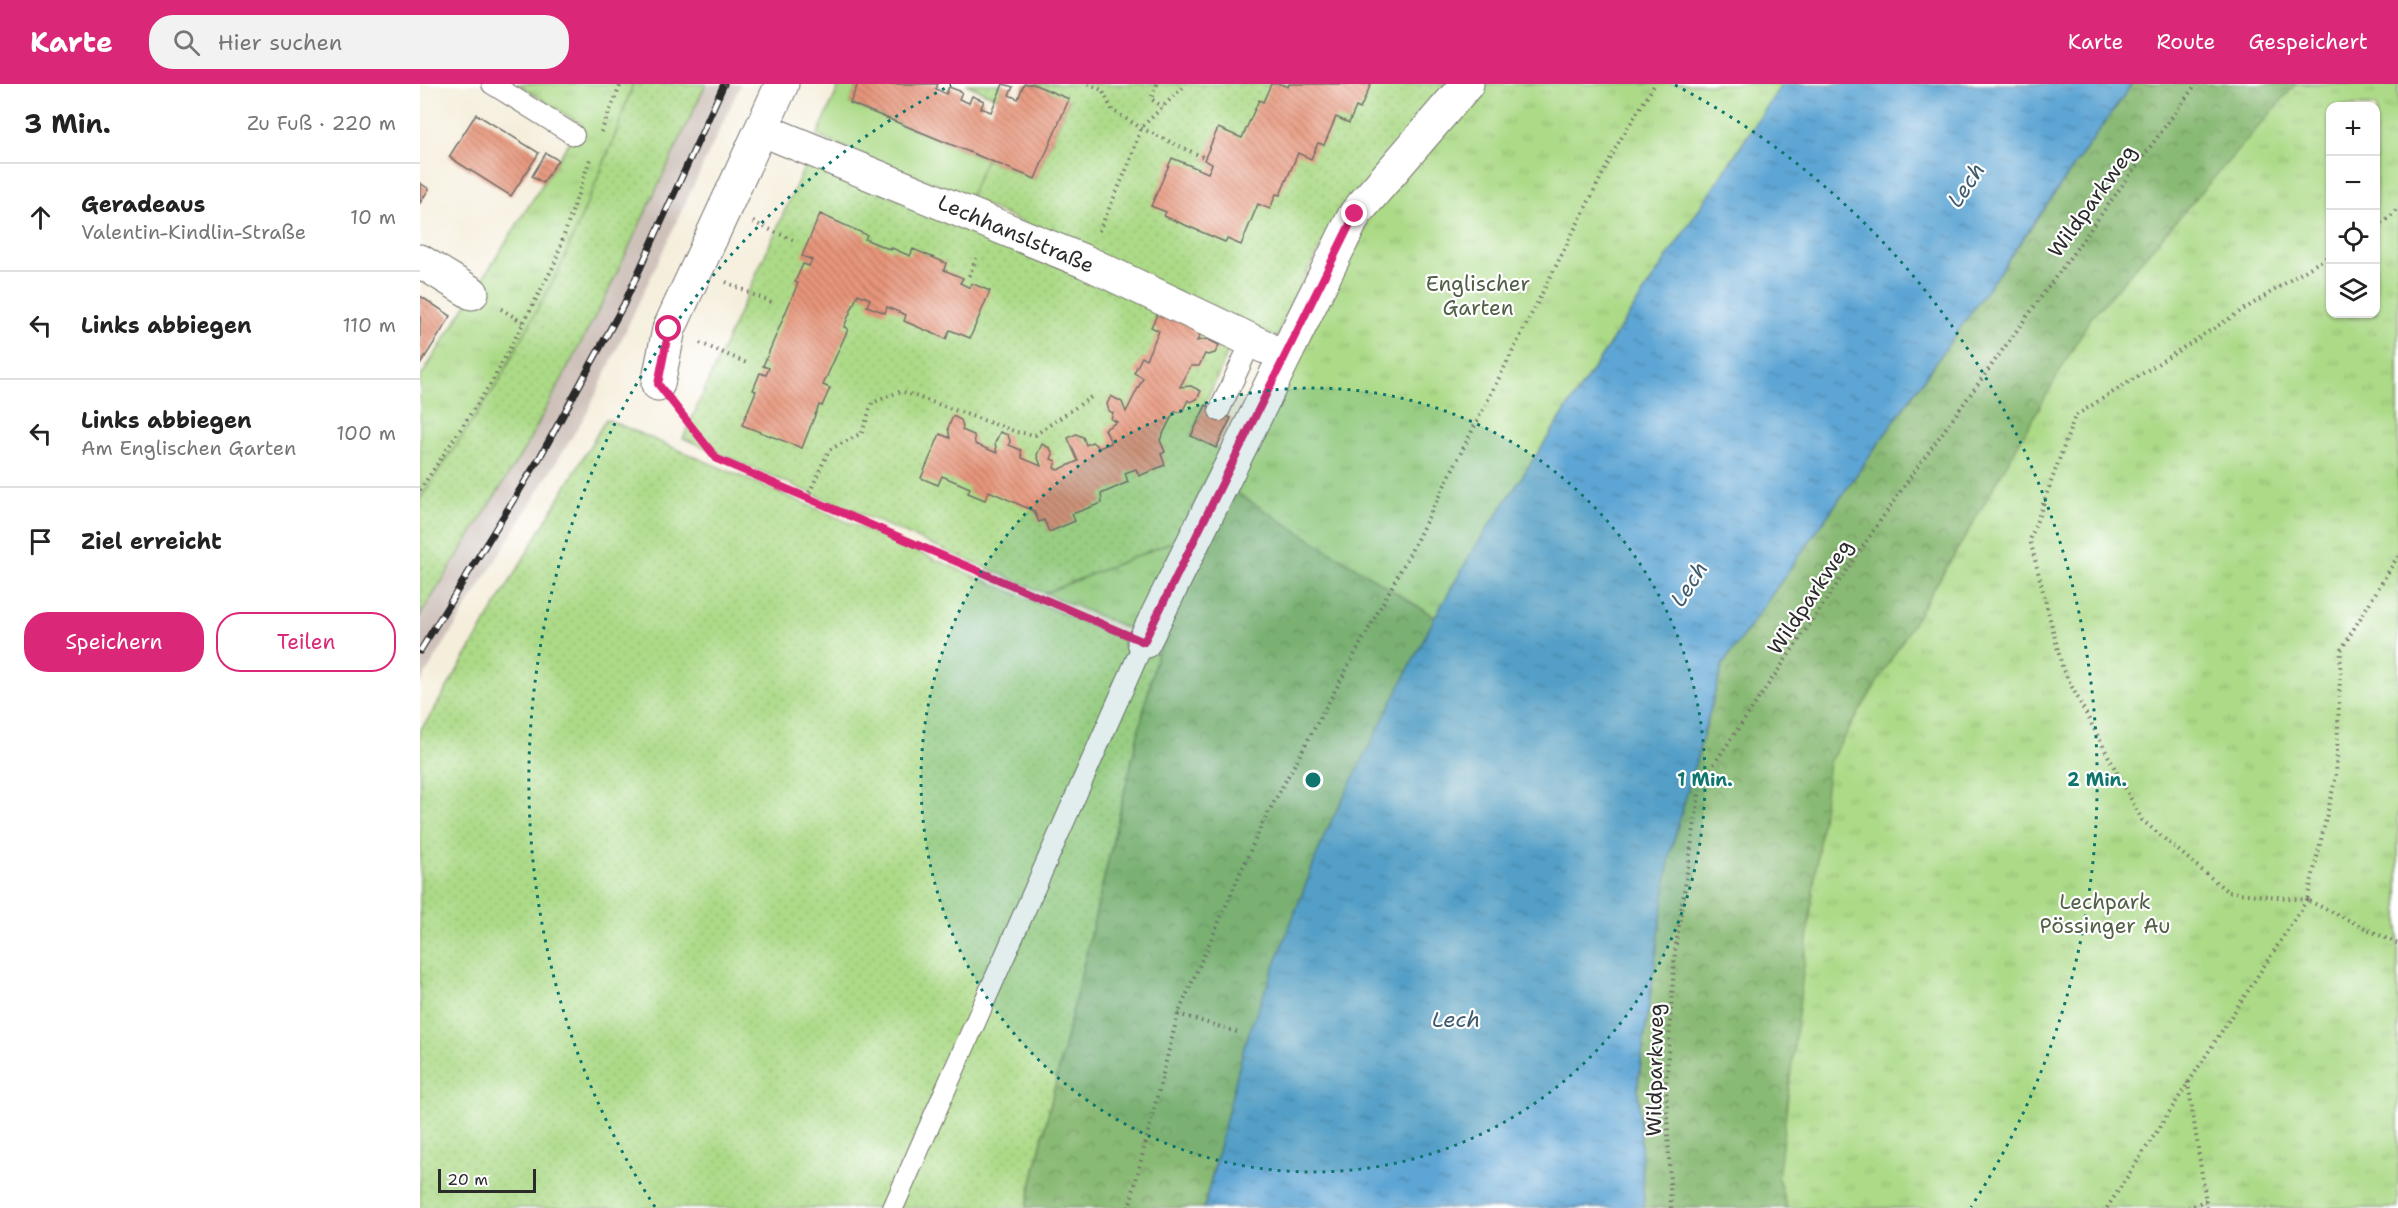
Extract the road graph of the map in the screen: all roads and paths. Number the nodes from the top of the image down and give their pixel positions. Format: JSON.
{"nodes":[{"id":1,"x":492,"y":84,"type":"edge"},
{"id":2,"x":621,"y":84,"type":"edge"},
{"id":3,"x":782,"y":84,"type":"edge"},
{"id":4,"x":1088,"y":84,"type":"edge"},
{"id":5,"x":1157,"y":84,"type":"edge"},
{"id":6,"x":1186,"y":84,"type":"edge"},
{"id":7,"x":1467,"y":84,"type":"edge"},
{"id":8,"x":1654,"y":84,"type":"edge"},
{"id":9,"x":2196,"y":84,"type":"edge"},
{"id":10,"x":1163,"y":107,"type":"junction"},
{"id":11,"x":1141,"y":128,"type":"junction"},
{"id":12,"x":763,"y":130,"type":"junction"},
{"id":13,"x":574,"y":135,"type":"dead end"},
{"id":14,"x":598,"y":138,"type":"dead end"},
{"id":15,"x":594,"y":148,"type":"dead end"},
{"id":16,"x":1205,"y":158,"type":"dead end"},
{"id":17,"x":2398,"y":207,"type":"edge"},
{"id":18,"x":724,"y":208,"type":"junction"},
{"id":19,"x":2380,"y":223,"type":"edge"},
{"id":20,"x":793,"y":240,"type":"dead end"},
{"id":21,"x":2326,"y":258,"type":"edge"},
{"id":22,"x":420,"y":261,"type":"edge"},
{"id":23,"x":1086,"y":262,"type":"junction"},
{"id":24,"x":696,"y":268,"type":"junction"},
{"id":25,"x":472,"y":293,"type":"dead end"},
{"id":26,"x":774,"y":304,"type":"dead end"},
{"id":27,"x":669,"y":329,"type":"junction"},
{"id":28,"x":1259,"y":343,"type":"joint"},
{"id":29,"x":749,"y":364,"type":"dead end"},
{"id":30,"x":658,"y":384,"type":"joint"},
{"id":31,"x":1094,"y":395,"type":"dead end"},
{"id":32,"x":1219,"y":411,"type":"dead end"},
{"id":33,"x":420,"y":490,"type":"edge"},
{"id":34,"x":807,"y":498,"type":"junction"},
{"id":35,"x":2398,"y":556,"type":"edge"},
{"id":36,"x":1144,"y":642,"type":"junction"},
{"id":37,"x":2307,"y":900,"type":"junction"},
{"id":38,"x":2398,"y":944,"type":"edge"},
{"id":39,"x":1178,"y":1014,"type":"junction"},
{"id":40,"x":1237,"y":1032,"type":"dead end"},
{"id":41,"x":2187,"y":1081,"type":"junction"},
{"id":42,"x":2206,"y":1200,"type":"junction"},
{"id":43,"x":893,"y":1208,"type":"edge"},
{"id":44,"x":1129,"y":1208,"type":"edge"},
{"id":45,"x":1671,"y":1208,"type":"edge"},
{"id":46,"x":2107,"y":1208,"type":"edge"},
{"id":47,"x":2188,"y":1208,"type":"edge"},
{"id":48,"x":2207,"y":1208,"type":"edge"}],
"edges":[{"from":1,"to":13,"type":"lane"},
{"from":2,"to":14,"type":"path"},
{"from":3,"to":12,"type":"street"},
{"from":4,"to":11,"type":"path"},
{"from":5,"to":10,"type":"path"},
{"from":6,"to":10,"type":"path"},
{"from":7,"to":36,"type":"street"},
{"from":8,"to":39,"type":"path"},
{"from":9,"to":45,"type":"path","name":"Wildparkweg"},
{"from":10,"to":11,"type":"path"},
{"from":11,"to":16,"type":"path"},
{"from":11,"to":23,"type":"path"},
{"from":12,"to":18,"type":"street"},
{"from":12,"to":23,"type":"street","name":"Lechhanslstraße"},
{"from":15,"to":33,"type":"path"},
{"from":17,"to":19,"type":"path"},
{"from":18,"to":20,"type":"path"},
{"from":18,"to":24,"type":"street"},
{"from":21,"to":37,"type":"path"},
{"from":22,"to":25,"type":"street"},
{"from":23,"to":28,"type":"street","name":"Lechhanslstraße"},
{"from":24,"to":26,"type":"path"},
{"from":24,"to":27,"type":"street"},
{"from":27,"to":29,"type":"path"},
{"from":27,"to":30,"type":"street"},
{"from":28,"to":32,"type":"lane"},
{"from":30,"to":34,"type":"path"},
{"from":31,"to":34,"type":"path"},
{"from":34,"to":36,"type":"path"},
{"from":35,"to":37,"type":"path"},
{"from":36,"to":43,"type":"lane"},
{"from":37,"to":38,"type":"path"},
{"from":37,"to":41,"type":"path"},
{"from":39,"to":40,"type":"path"},
{"from":39,"to":44,"type":"path"},
{"from":41,"to":42,"type":"path"},
{"from":41,"to":46,"type":"path"},
{"from":42,"to":47,"type":"path"},
{"from":42,"to":48,"type":"path"}]}
